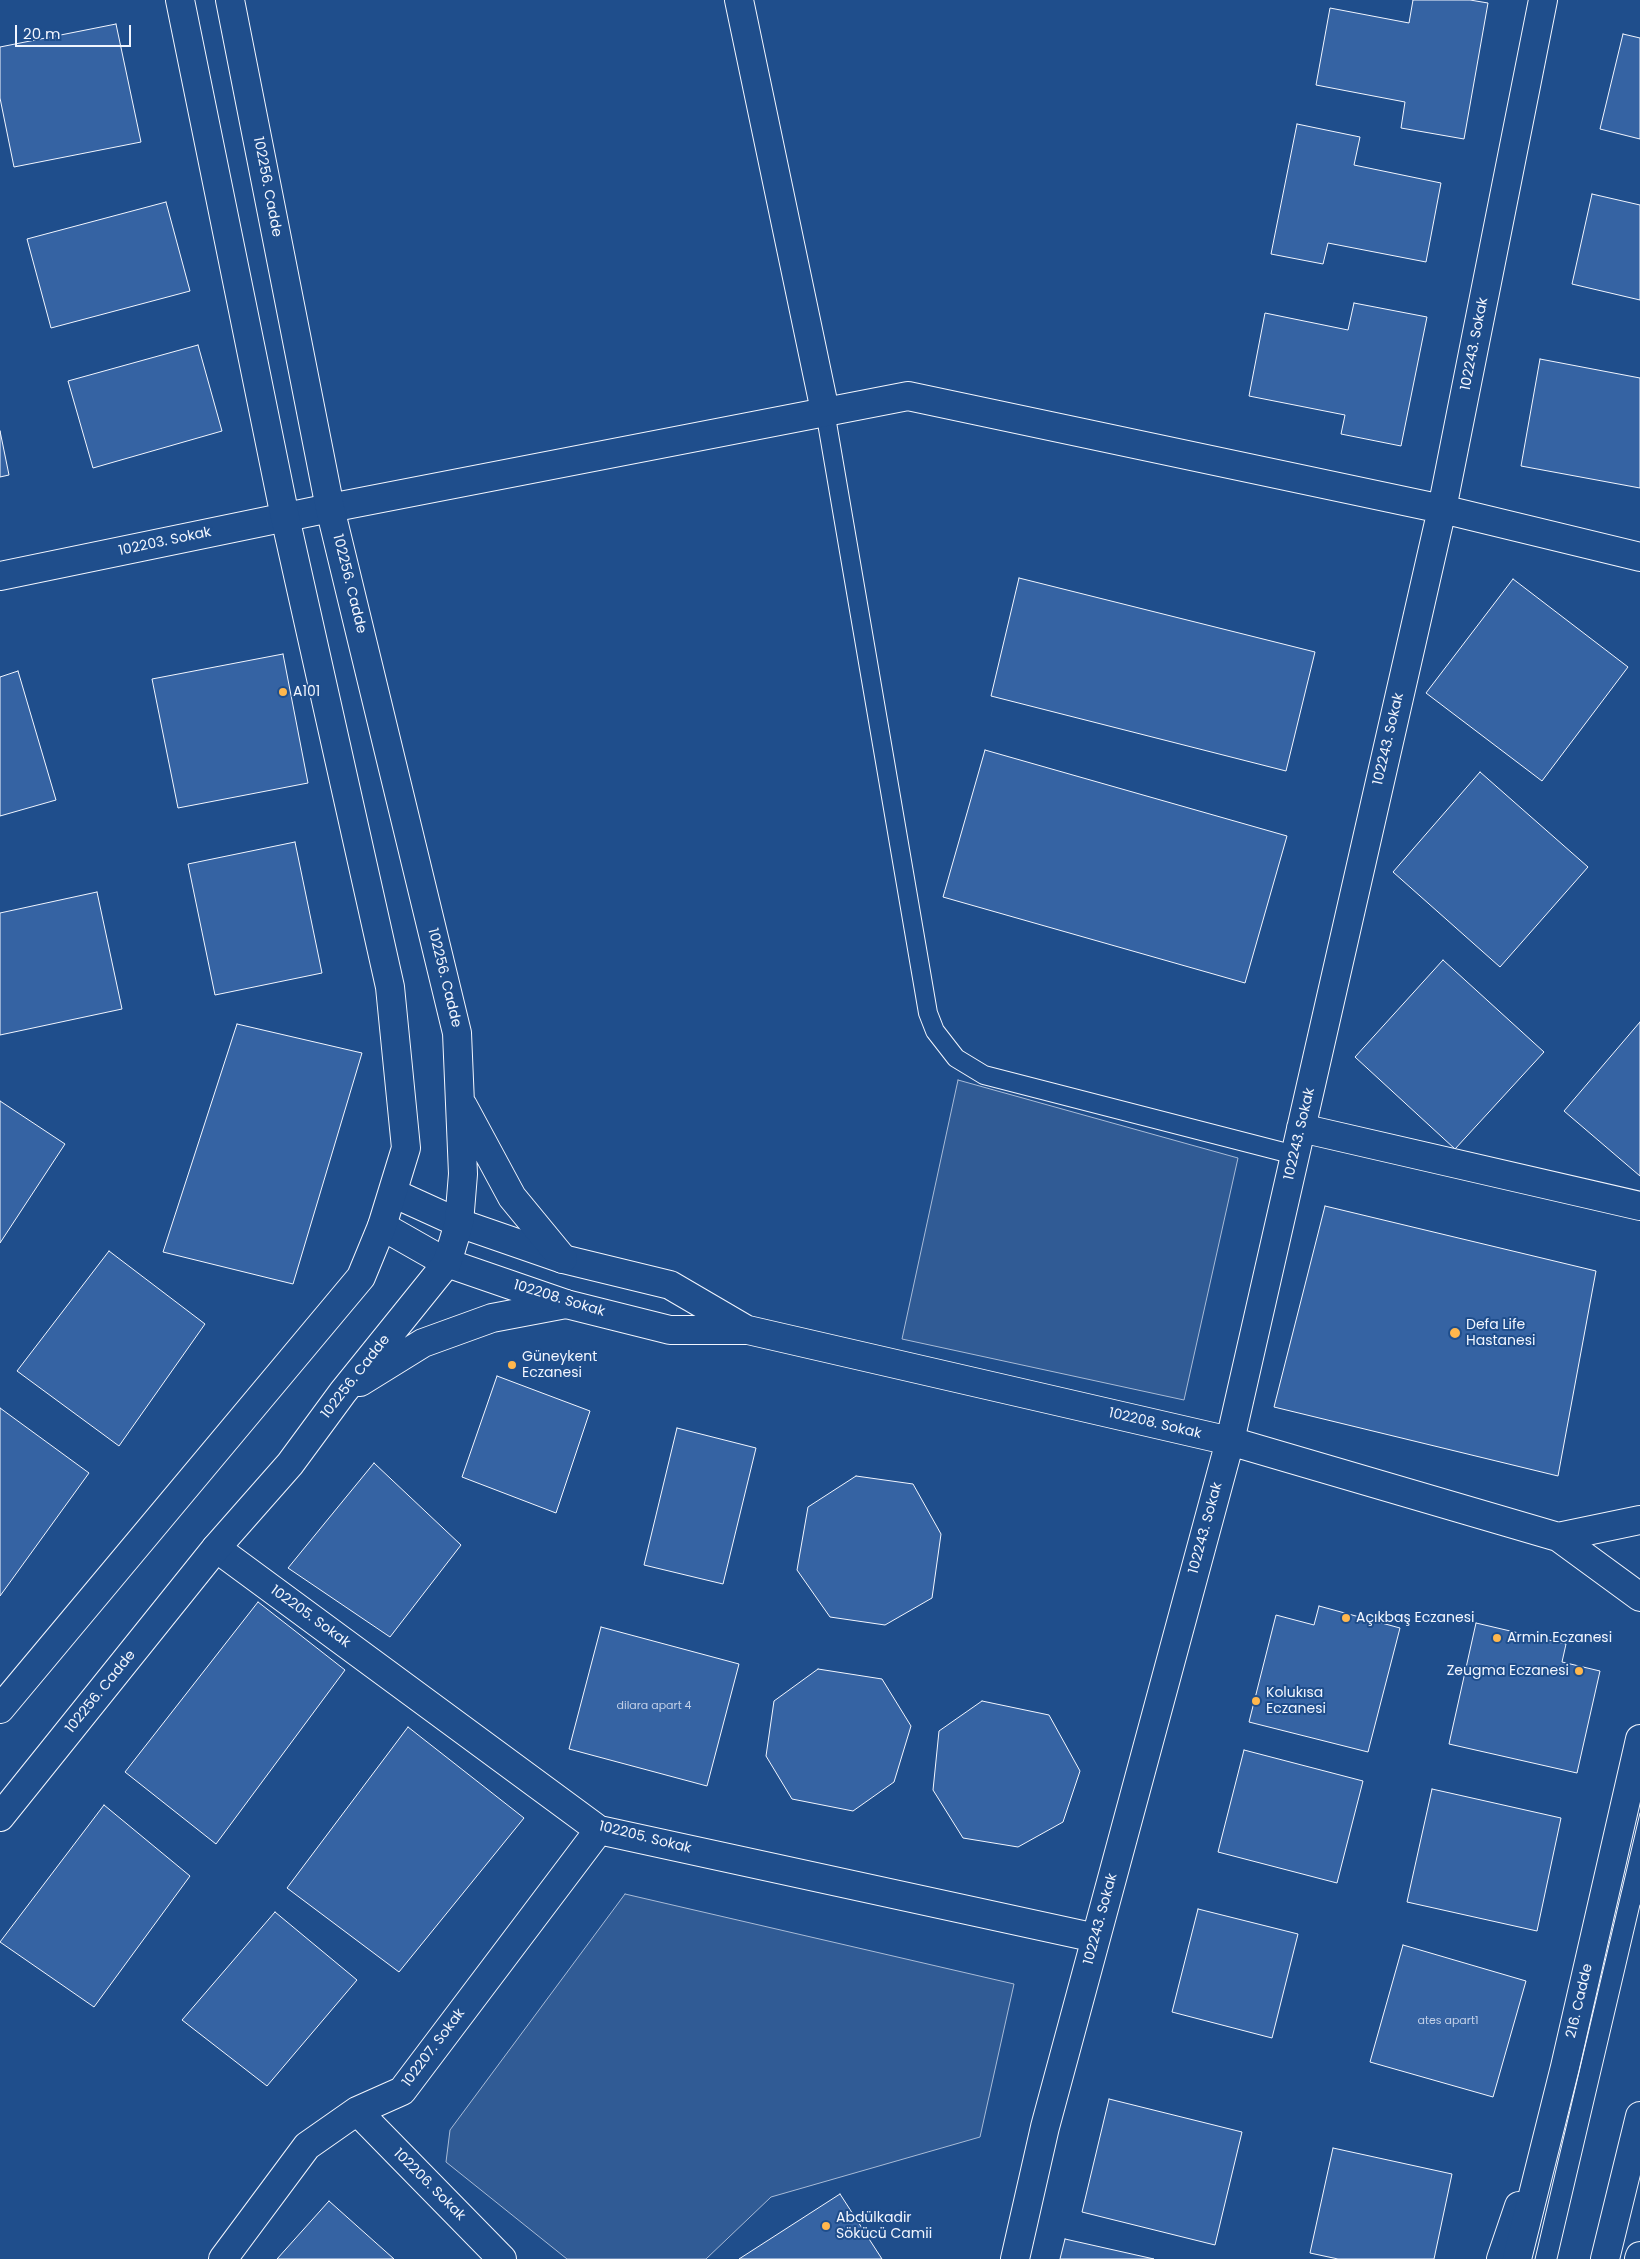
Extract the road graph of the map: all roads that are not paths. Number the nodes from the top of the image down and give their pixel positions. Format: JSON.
{"nodes":[{"id":1,"x":180,"y":0,"type":"edge"},
{"id":2,"x":230,"y":0,"type":"edge"},
{"id":3,"x":739,"y":0,"type":"edge"},
{"id":4,"x":1543,"y":0,"type":"edge"},
{"id":5,"x":825,"y":411,"type":"junction"},
{"id":6,"x":330,"y":508,"type":"junction"},
{"id":7,"x":1442,"y":509,"type":"junction"},
{"id":8,"x":286,"y":517,"type":"junction"},
{"id":9,"x":1640,"y":557,"type":"edge"},
{"id":10,"x":0,"y":576,"type":"edge"},
{"id":11,"x":460,"y":1100,"type":"junction"},
{"id":12,"x":1301,"y":1128,"type":"junction"},
{"id":13,"x":1295,"y":1155,"type":"junction"},
{"id":14,"x":392,"y":1193,"type":"junction"},
{"id":15,"x":1640,"y":1206,"type":"edge"},
{"id":16,"x":459,"y":1223,"type":"junction"},
{"id":17,"x":382,"y":1226,"type":"junction"},
{"id":18,"x":563,"y":1259,"type":"junction"},
{"id":19,"x":446,"y":1263,"type":"junction"},
{"id":20,"x":566,"y":1304,"type":"junction"},
{"id":21,"x":748,"y":1330,"type":"junction"},
{"id":22,"x":344,"y":1392,"type":"junction"},
{"id":23,"x":1230,"y":1441,"type":"junction"},
{"id":24,"x":1640,"y":1520,"type":"edge"},
{"id":25,"x":1558,"y":1537,"type":"junction"},
{"id":26,"x":216,"y":1548,"type":"junction"},
{"id":27,"x":1640,"y":1597,"type":"edge"},
{"id":28,"x":4,"y":1697,"type":"edge"},
{"id":29,"x":1640,"y":1739,"type":"edge"},
{"id":30,"x":0,"y":1817,"type":"edge"},
{"id":31,"x":599,"y":1830,"type":"junction"},
{"id":32,"x":1096,"y":1938,"type":"junction"},
{"id":33,"x":1564,"y":2067,"type":"junction"},
{"id":34,"x":357,"y":2111,"type":"junction"},
{"id":35,"x":1640,"y":2116,"type":"edge"},
{"id":36,"x":223,"y":2259,"type":"edge"},
{"id":37,"x":502,"y":2259,"type":"edge"},
{"id":38,"x":1015,"y":2259,"type":"edge"},
{"id":39,"x":1502,"y":2259,"type":"edge"},
{"id":40,"x":1517,"y":2259,"type":"edge"},
{"id":41,"x":1605,"y":2259,"type":"edge"}],
"edges":[{"from":1,"to":8,"type":"street"},
{"from":2,"to":6,"type":"street","name":"102256. Cadde"},
{"from":3,"to":5,"type":"street"},
{"from":4,"to":7,"type":"street","name":"102243. Sokak"},
{"from":5,"to":6,"type":"street","name":"102203. Sokak"},
{"from":5,"to":7,"type":"street","name":"102203. Sokak"},
{"from":5,"to":13,"type":"lane"},
{"from":6,"to":8,"type":"street","name":"102203. Sokak"},
{"from":6,"to":11,"type":"street","name":"102256. Cadde"},
{"from":7,"to":9,"type":"street","name":"102203. Sokak"},
{"from":7,"to":12,"type":"street","name":"102243. Sokak"},
{"from":8,"to":10,"type":"street","name":"102203. Sokak"},
{"from":8,"to":14,"type":"street"},
{"from":11,"to":16,"type":"street","name":"102256. Cadde"},
{"from":11,"to":18,"type":"street"},
{"from":12,"to":13,"type":"street","name":"102243. Sokak"},
{"from":12,"to":15,"type":"street"},
{"from":13,"to":23,"type":"street","name":"102243. Sokak"},
{"from":14,"to":16,"type":"street","name":"102208. Sokak"},
{"from":14,"to":17,"type":"street"},
{"from":16,"to":18,"type":"street","name":"102208. Sokak"},
{"from":16,"to":19,"type":"street","name":"102256. Cadde"},
{"from":17,"to":19,"type":"street","name":"102208. Sokak"},
{"from":17,"to":28,"type":"street"},
{"from":18,"to":21,"type":"street","name":"102208. Sokak"},
{"from":19,"to":20,"type":"street","name":"102208. Sokak"},
{"from":19,"to":22,"type":"street","name":"102256. Cadde"},
{"from":20,"to":21,"type":"street","name":"102208. Sokak"},
{"from":20,"to":22,"type":"street"},
{"from":21,"to":23,"type":"street","name":"102208. Sokak"},
{"from":22,"to":26,"type":"street","name":"102256. Cadde"},
{"from":23,"to":25,"type":"street","name":"102208. Sokak"},
{"from":23,"to":32,"type":"street","name":"102243. Sokak"},
{"from":24,"to":25,"type":"street","name":"102208. Sokak"},
{"from":25,"to":27,"type":"street","name":"102208. Sokak"},
{"from":26,"to":30,"type":"street","name":"102256. Cadde"},
{"from":26,"to":31,"type":"street","name":"102205. Sokak"},
{"from":29,"to":33,"type":"street","name":"216. Cadde"},
{"from":31,"to":32,"type":"street","name":"102205. Sokak"},
{"from":31,"to":34,"type":"street","name":"102207. Sokak"},
{"from":32,"to":38,"type":"street","name":"102243. Sokak"},
{"from":33,"to":39,"type":"street","name":"216. Cadde"},
{"from":33,"to":40,"type":"street"},
{"from":34,"to":36,"type":"street","name":"102207. Sokak"},
{"from":34,"to":37,"type":"street","name":"102206. Sokak"},
{"from":35,"to":41,"type":"street"}]}
